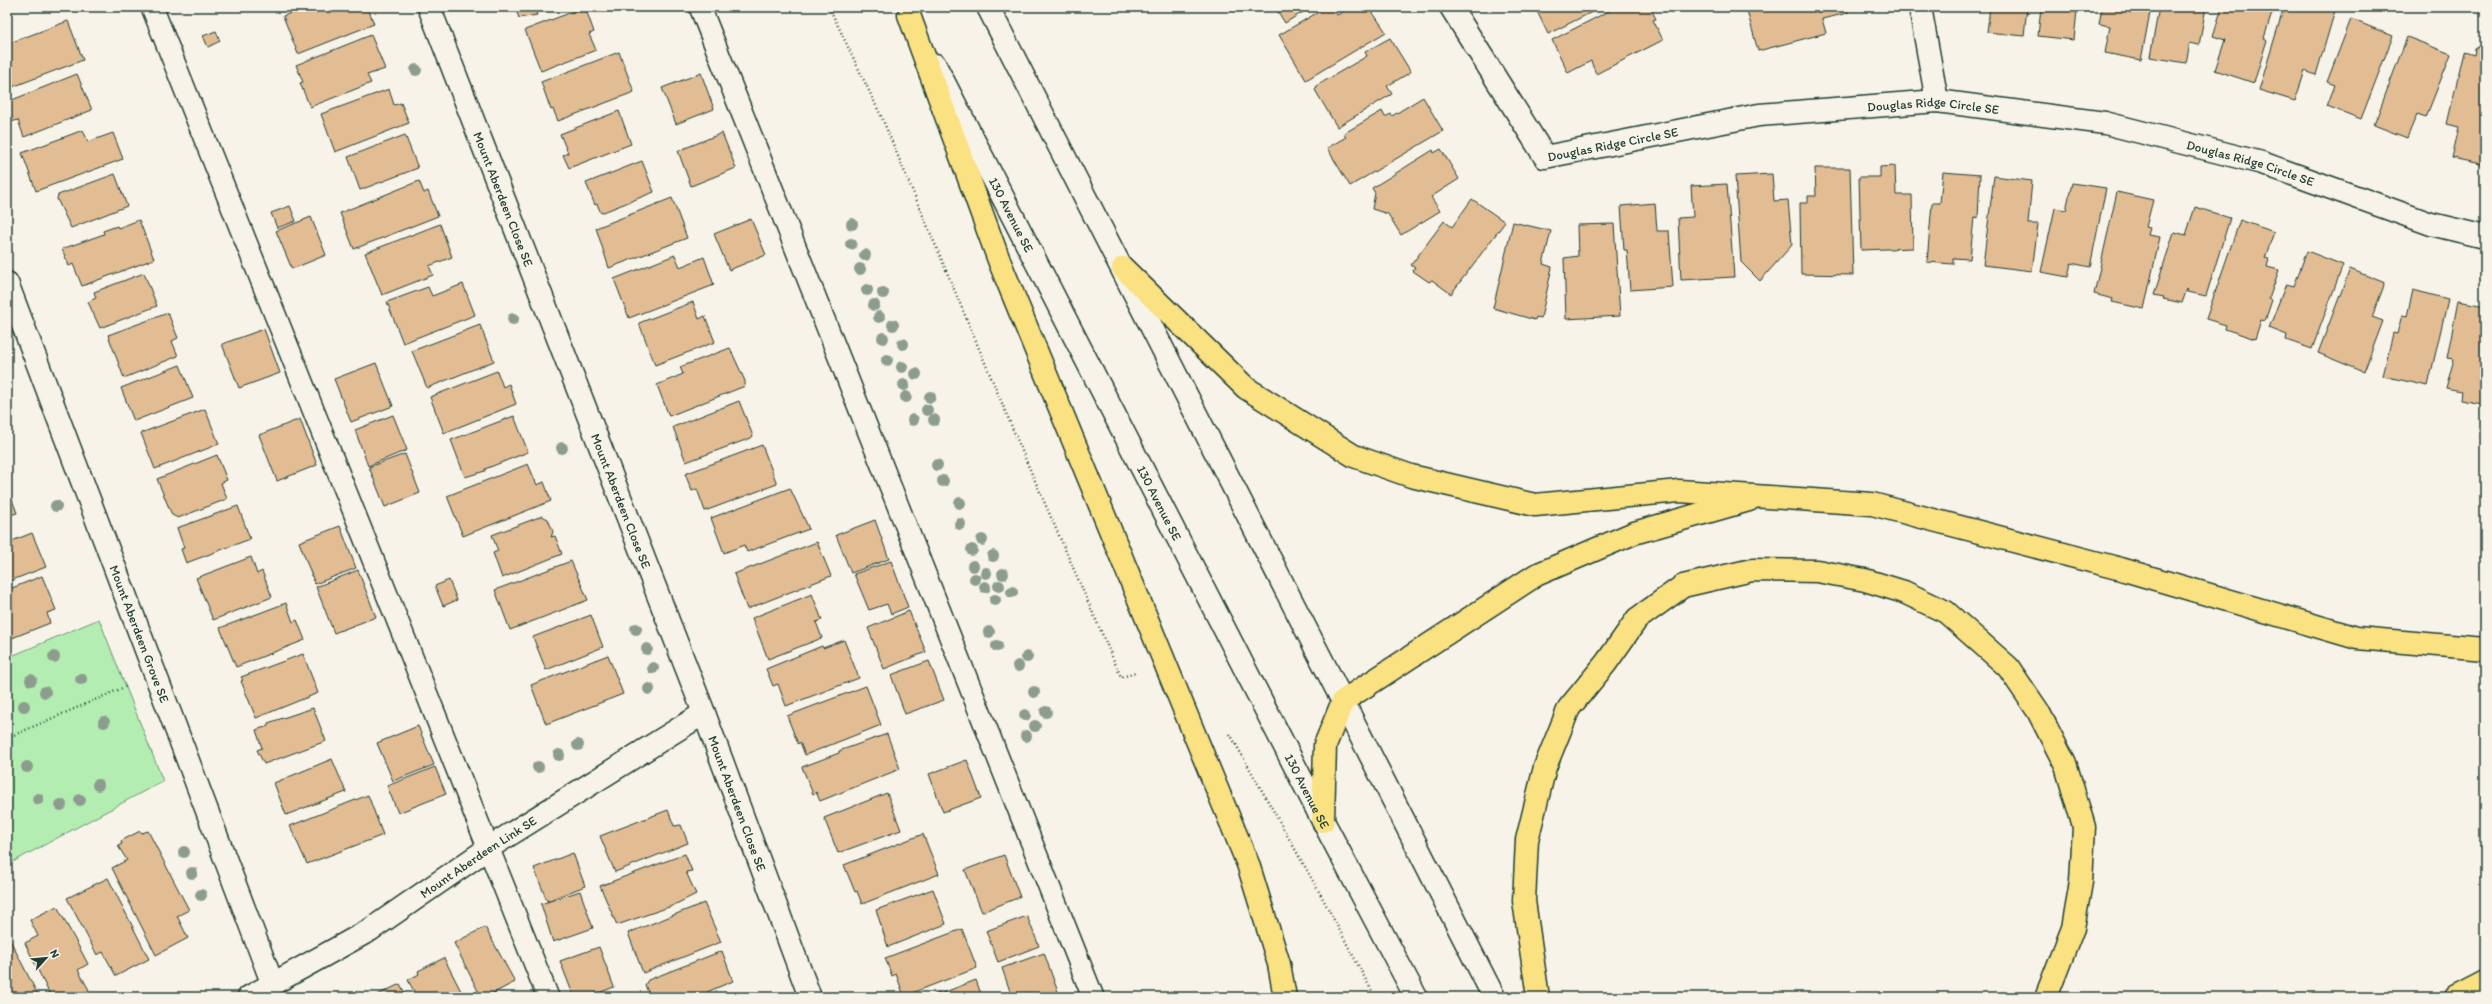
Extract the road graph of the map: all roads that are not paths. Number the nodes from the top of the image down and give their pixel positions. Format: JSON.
{"nodes":[{"id":1,"x":152,"y":7,"type":"edge"},
{"id":2,"x":428,"y":7,"type":"edge"},
{"id":3,"x":700,"y":7,"type":"edge"},
{"id":4,"x":988,"y":7,"type":"edge"},
{"id":5,"x":1451,"y":7,"type":"edge"},
{"id":6,"x":1920,"y":7,"type":"edge"},
{"id":7,"x":908,"y":11,"type":"edge"},
{"id":8,"x":1937,"y":101,"type":"junction"},
{"id":9,"x":2485,"y":238,"type":"edge"},
{"id":10,"x":1123,"y":268,"type":"junction"},
{"id":11,"x":7,"y":283,"type":"edge"},
{"id":12,"x":1766,"y":496,"type":"junction"},
{"id":13,"x":2485,"y":649,"type":"edge"},
{"id":14,"x":1343,"y":701,"type":"junction"},
{"id":15,"x":704,"y":713,"type":"junction"},
{"id":16,"x":1322,"y":821,"type":"junction"},
{"id":17,"x":490,"y":847,"type":"junction"},
{"id":18,"x":2485,"y":982,"type":"edge"},
{"id":19,"x":273,"y":985,"type":"junction"},
{"id":20,"x":250,"y":997,"type":"edge"},
{"id":21,"x":548,"y":997,"type":"edge"},
{"id":22,"x":810,"y":997,"type":"edge"},
{"id":23,"x":1093,"y":997,"type":"edge"},
{"id":24,"x":1285,"y":997,"type":"edge"},
{"id":25,"x":1416,"y":997,"type":"edge"},
{"id":26,"x":1494,"y":997,"type":"edge"},
{"id":27,"x":1538,"y":997,"type":"edge"},
{"id":28,"x":2046,"y":997,"type":"edge"},
{"id":29,"x":2456,"y":997,"type":"edge"}],
"edges":[{"from":1,"to":17,"type":"lane"},
{"from":2,"to":15,"type":"street","name":"Mount Aberdeen Close SE"},
{"from":3,"to":23,"type":"lane"},
{"from":4,"to":10,"type":"street"},
{"from":5,"to":8,"type":"street","name":"Douglas Ridge Circle SE"},
{"from":6,"to":8,"type":"street"},
{"from":7,"to":16,"type":"street","name":"130 Avenue SE"},
{"from":7,"to":24,"type":"highway"},
{"from":8,"to":9,"type":"street","name":"Douglas Ridge Circle SE"},
{"from":10,"to":12,"type":"highway"},
{"from":10,"to":14,"type":"street"},
{"from":11,"to":19,"type":"street","name":"Mount Aberdeen Grove SE"},
{"from":12,"to":13,"type":"highway"},
{"from":12,"to":14,"type":"highway"},
{"from":14,"to":16,"type":"highway"},
{"from":14,"to":26,"type":"street"},
{"from":15,"to":17,"type":"street","name":"Mount Aberdeen Link SE"},
{"from":15,"to":22,"type":"street","name":"Mount Aberdeen Close SE"},
{"from":16,"to":25,"type":"street","name":"130 Avenue SE"},
{"from":17,"to":19,"type":"street","name":"Mount Aberdeen Link SE"},
{"from":17,"to":21,"type":"lane"},
{"from":18,"to":29,"type":"highway"},
{"from":19,"to":20,"type":"street","name":"Mount Aberdeen Link SE"},
{"from":27,"to":28,"type":"highway"}]}
